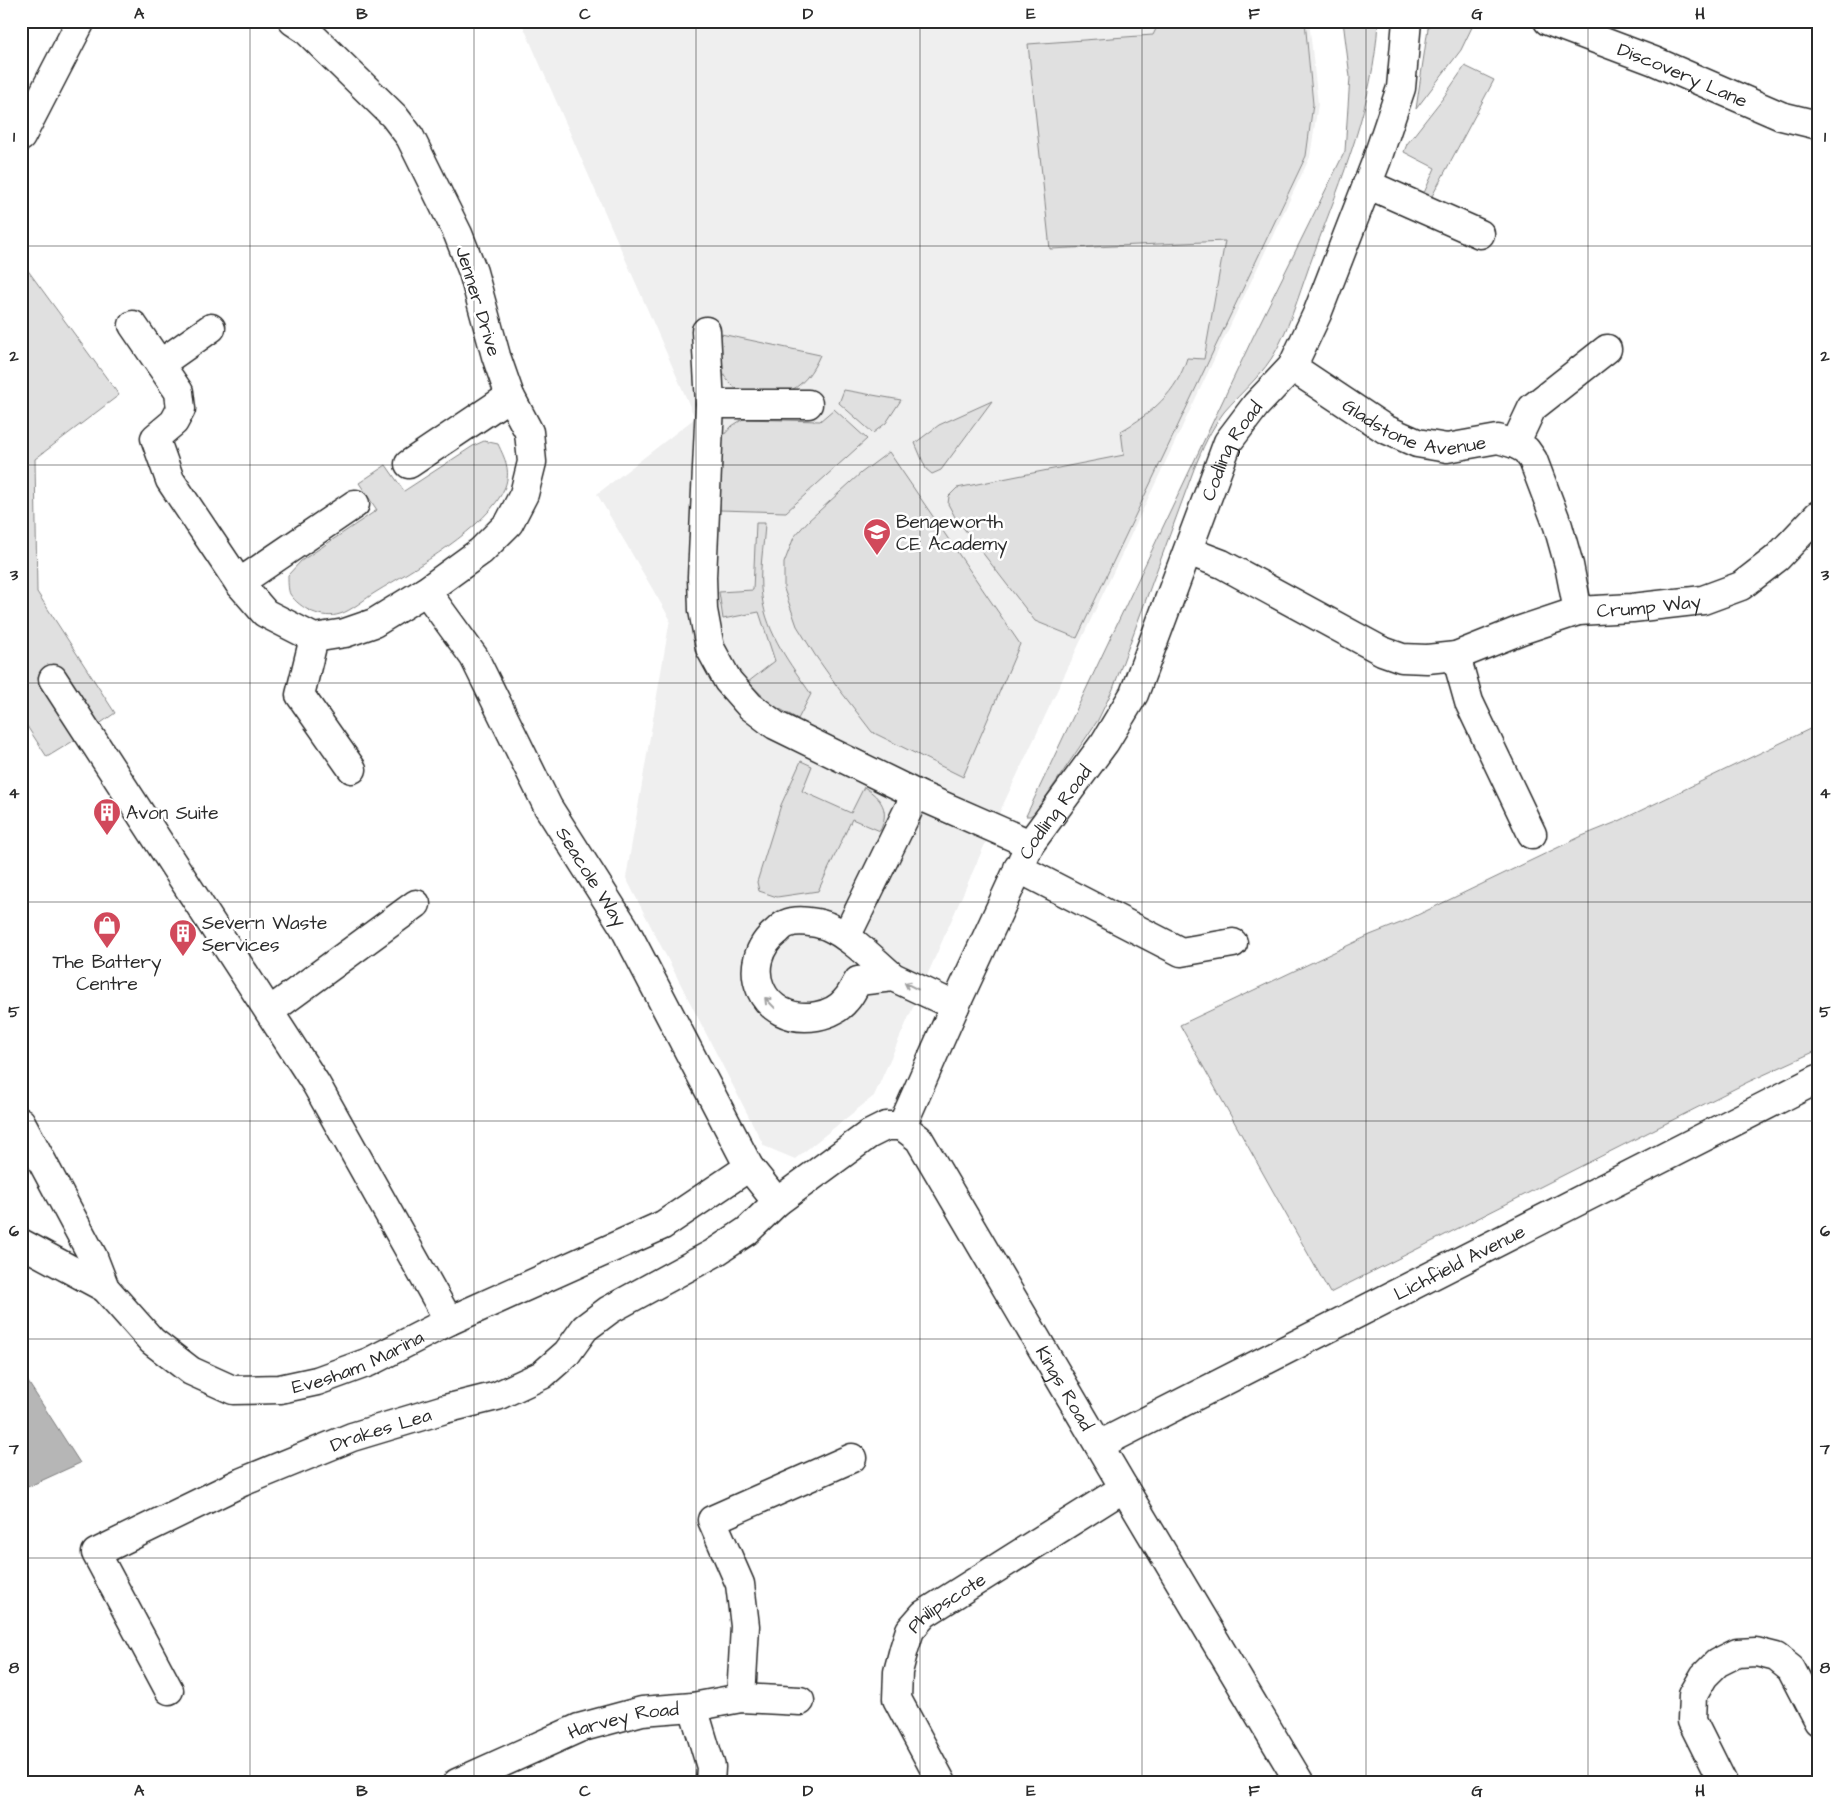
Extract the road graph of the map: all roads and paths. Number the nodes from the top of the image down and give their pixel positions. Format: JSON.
{"nodes":[{"id":1,"x":293,"y":21,"type":"edge"},
{"id":2,"x":1407,"y":21,"type":"edge"},
{"id":3,"x":1548,"y":21,"type":"edge"},
{"id":4,"x":80,"y":24,"type":"edge"},
{"id":5,"x":1818,"y":125,"type":"edge"},
{"id":6,"x":21,"y":137,"type":"edge"},
{"id":7,"x":1367,"y":184,"type":"junction"},
{"id":8,"x":1480,"y":234,"type":"dead end"},
{"id":9,"x":133,"y":326,"type":"dead end"},
{"id":10,"x":211,"y":328,"type":"dead end"},
{"id":11,"x":706,"y":331,"type":"dead end"},
{"id":12,"x":1607,"y":349,"type":"dead end"},
{"id":13,"x":160,"y":364,"type":"junction"},
{"id":14,"x":1292,"y":367,"type":"junction"},
{"id":15,"x":510,"y":396,"type":"junction"},
{"id":16,"x":710,"y":404,"type":"junction"},
{"id":17,"x":808,"y":404,"type":"dead end"},
{"id":18,"x":1515,"y":444,"type":"junction"},
{"id":19,"x":409,"y":464,"type":"dead end"},
{"id":20,"x":355,"y":504,"type":"dead end"},
{"id":21,"x":1818,"y":515,"type":"edge"},
{"id":22,"x":1188,"y":552,"type":"junction"},
{"id":23,"x":239,"y":583,"type":"junction"},
{"id":24,"x":426,"y":591,"type":"junction"},
{"id":25,"x":1578,"y":611,"type":"junction"},
{"id":26,"x":314,"y":638,"type":"junction"},
{"id":27,"x":1456,"y":656,"type":"junction"},
{"id":28,"x":53,"y":679,"type":"dead end"},
{"id":29,"x":352,"y":769,"type":"dead end"},
{"id":30,"x":916,"y":794,"type":"junction"},
{"id":31,"x":1532,"y":834,"type":"dead end"},
{"id":32,"x":1030,"y":844,"type":"junction"},
{"id":33,"x":1018,"y":868,"type":"junction"},
{"id":34,"x":416,"y":904,"type":"dead end"},
{"id":35,"x":846,"y":937,"type":"junction"},
{"id":36,"x":1233,"y":943,"type":"dead end"},
{"id":37,"x":893,"y":977,"type":"junction"},
{"id":38,"x":955,"y":1006,"type":"junction"},
{"id":39,"x":270,"y":1011,"type":"junction"},
{"id":40,"x":1818,"y":1079,"type":"edge"},
{"id":41,"x":21,"y":1122,"type":"edge"},
{"id":42,"x":902,"y":1126,"type":"junction"},
{"id":43,"x":749,"y":1167,"type":"junction"},
{"id":44,"x":777,"y":1202,"type":"junction"},
{"id":45,"x":21,"y":1243,"type":"edge"},
{"id":46,"x":105,"y":1288,"type":"junction"},
{"id":47,"x":449,"y":1321,"type":"junction"},
{"id":48,"x":1099,"y":1445,"type":"junction"},
{"id":49,"x":852,"y":1458,"type":"dead end"},
{"id":50,"x":1124,"y":1488,"type":"junction"},
{"id":51,"x":169,"y":1690,"type":"dead end"},
{"id":52,"x":742,"y":1698,"type":"junction"},
{"id":53,"x":800,"y":1700,"type":"dead end"},
{"id":54,"x":693,"y":1706,"type":"junction"},
{"id":55,"x":1818,"y":1721,"type":"edge"},
{"id":56,"x":457,"y":1783,"type":"edge"},
{"id":57,"x":710,"y":1783,"type":"edge"},
{"id":58,"x":942,"y":1783,"type":"edge"},
{"id":59,"x":1300,"y":1783,"type":"edge"},
{"id":60,"x":1723,"y":1783,"type":"edge"}],
"edges":[{"from":1,"to":15,"type":"street","name":"Jenner Drive"},
{"from":2,"to":7,"type":"street","name":"Codling Road"},
{"from":3,"to":5,"type":"street","name":"Discovery Lane"},
{"from":4,"to":6,"type":"street"},
{"from":7,"to":8,"type":"street"},
{"from":7,"to":14,"type":"street","name":"Codling Road"},
{"from":9,"to":13,"type":"street"},
{"from":10,"to":13,"type":"street"},
{"from":11,"to":16,"type":"street"},
{"from":12,"to":18,"type":"street"},
{"from":13,"to":23,"type":"street"},
{"from":14,"to":18,"type":"street","name":"Gladstone Avenue"},
{"from":14,"to":22,"type":"street","name":"Codling Road"},
{"from":15,"to":19,"type":"street"},
{"from":15,"to":24,"type":"street","name":"Jenner Drive"},
{"from":16,"to":17,"type":"street"},
{"from":16,"to":30,"type":"street"},
{"from":18,"to":25,"type":"street","name":"Gladstone Avenue"},
{"from":20,"to":23,"type":"street"},
{"from":21,"to":25,"type":"street","name":"Crump Way"},
{"from":22,"to":27,"type":"street","name":"Crump Way"},
{"from":22,"to":32,"type":"street","name":"Codling Road"},
{"from":23,"to":26,"type":"street"},
{"from":24,"to":26,"type":"street","name":"Jenner Drive"},
{"from":24,"to":43,"type":"street","name":"Seacole Way"},
{"from":25,"to":27,"type":"street","name":"Crump Way"},
{"from":26,"to":29,"type":"street"},
{"from":27,"to":31,"type":"street"},
{"from":28,"to":39,"type":"street"},
{"from":30,"to":32,"type":"street"},
{"from":30,"to":35,"type":"street"},
{"from":32,"to":33,"type":"street","name":"Codling Road"},
{"from":33,"to":36,"type":"street","name":"Codling Road"},
{"from":33,"to":38,"type":"street","name":"Codling Road"},
{"from":34,"to":39,"type":"street"},
{"from":35,"to":37,"type":"street"},
{"from":37,"to":35,"type":"street","one_way":true},
{"from":38,"to":37,"type":"street","one_way":true},
{"from":38,"to":42,"type":"street","name":"Codling Road"},
{"from":39,"to":47,"type":"street"},
{"from":40,"to":48,"type":"street","name":"Lichfield Avenue"},
{"from":41,"to":46,"type":"street","name":"Evesham Marina"},
{"from":42,"to":44,"type":"street"},
{"from":42,"to":48,"type":"street","name":"Kings Road"},
{"from":43,"to":44,"type":"street"},
{"from":43,"to":47,"type":"street","name":"Evesham Marina"},
{"from":44,"to":51,"type":"street","name":"Drakes Lea"},
{"from":45,"to":46,"type":"street"},
{"from":46,"to":47,"type":"street","name":"Evesham Marina"},
{"from":48,"to":50,"type":"street","name":"Kings Road"},
{"from":49,"to":52,"type":"street"},
{"from":50,"to":58,"type":"street","name":"Philipscote"},
{"from":50,"to":59,"type":"street","name":"Kings Road"},
{"from":52,"to":53,"type":"street","name":"Harvey Road"},
{"from":52,"to":54,"type":"street","name":"Harvey Road"},
{"from":54,"to":56,"type":"street","name":"Harvey Road"},
{"from":54,"to":57,"type":"street"},
{"from":55,"to":60,"type":"street"}]}
